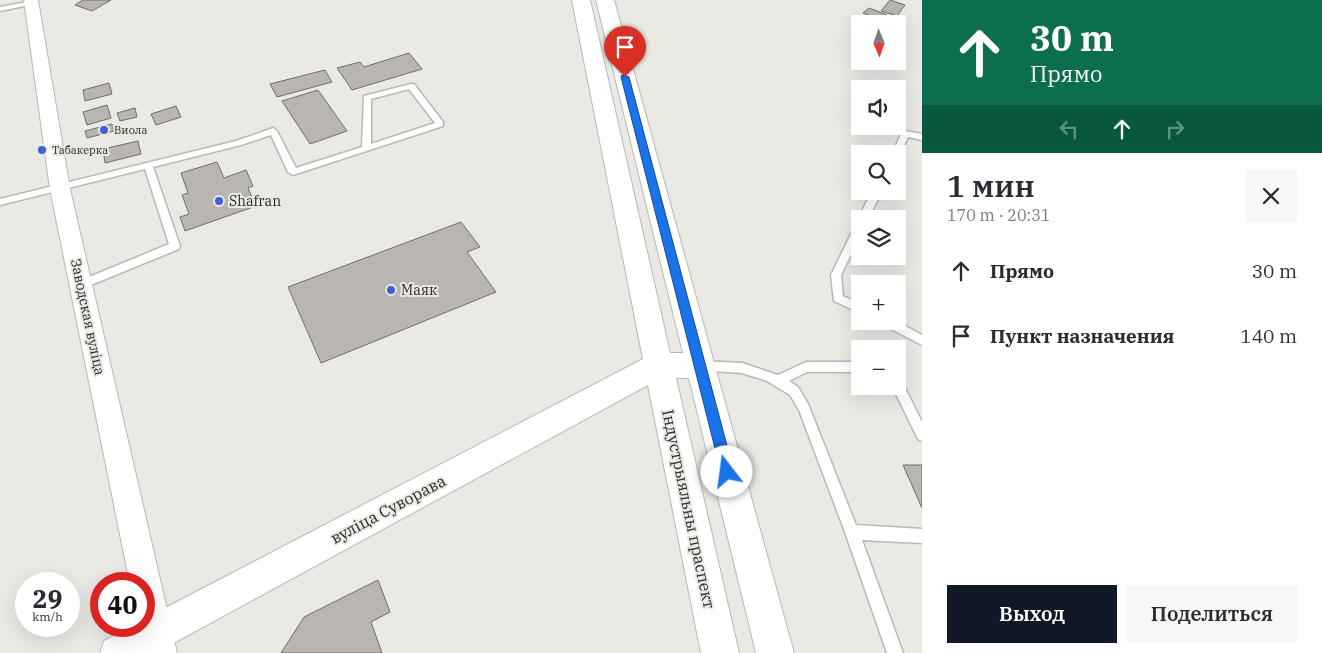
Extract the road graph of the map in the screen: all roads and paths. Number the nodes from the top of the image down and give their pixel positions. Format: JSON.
{"nodes":[{"id":1,"x":581,"y":0,"type":"edge"},
{"id":2,"x":605,"y":0,"type":"edge"},
{"id":3,"x":32,"y":1,"type":"edge"},
{"id":4,"x":0,"y":9,"type":"edge"},
{"id":5,"x":922,"y":137,"type":"edge"},
{"id":6,"x":900,"y":145,"type":"edge"},
{"id":7,"x":366,"y":148,"type":"junction"},
{"id":8,"x":148,"y":166,"type":"junction"},
{"id":9,"x":60,"y":189,"type":"junction"},
{"id":10,"x":0,"y":202,"type":"edge"},
{"id":11,"x":851,"y":244,"type":"edge"},
{"id":12,"x":81,"y":285,"type":"junction"},
{"id":13,"x":851,"y":304,"type":"edge"},
{"id":14,"x":903,"y":330,"type":"edge"},
{"id":15,"x":922,"y":340,"type":"edge"},
{"id":16,"x":659,"y":365,"type":"junction"},
{"id":17,"x":699,"y":366,"type":"junction"},
{"id":18,"x":851,"y":368,"type":"edge"},
{"id":19,"x":778,"y":382,"type":"junction"},
{"id":20,"x":902,"y":395,"type":"edge"},
{"id":21,"x":922,"y":436,"type":"edge"},
{"id":22,"x":852,"y":532,"type":"junction"},
{"id":23,"x":922,"y":536,"type":"edge"},
{"id":24,"x":159,"y":643,"type":"edge"},
{"id":25,"x":116,"y":653,"type":"edge"},
{"id":26,"x":720,"y":653,"type":"edge"},
{"id":27,"x":775,"y":653,"type":"edge"},
{"id":28,"x":895,"y":653,"type":"edge"}],
"edges":[{"from":1,"to":16,"type":"street","name":"Індустрыяльны праспект"},
{"from":2,"to":17,"type":"street"},
{"from":3,"to":4,"type":"lane"},
{"from":3,"to":9,"type":"street","name":"Заводская вуліца"},
{"from":5,"to":6,"type":"lane"},
{"from":7,"to":7,"type":"lane"},
{"from":7,"to":8,"type":"lane"},
{"from":8,"to":9,"type":"lane"},
{"from":8,"to":12,"type":"lane"},
{"from":9,"to":10,"type":"lane"},
{"from":9,"to":12,"type":"street","name":"Заводская вуліца"},
{"from":11,"to":13,"type":"lane"},
{"from":12,"to":24,"type":"street","name":"Заводская вуліца"},
{"from":14,"to":15,"type":"lane"},
{"from":16,"to":17,"type":"street"},
{"from":16,"to":24,"type":"street","name":"вуліца Суворава"},
{"from":16,"to":26,"type":"street","name":"Індустрыяльны праспект"},
{"from":17,"to":19,"type":"lane"},
{"from":17,"to":27,"type":"street"},
{"from":18,"to":19,"type":"lane"},
{"from":19,"to":22,"type":"lane"},
{"from":20,"to":21,"type":"lane"},
{"from":22,"to":23,"type":"lane"},
{"from":22,"to":28,"type":"lane"},
{"from":24,"to":25,"type":"street","name":"вуліца Суворава"}]}
